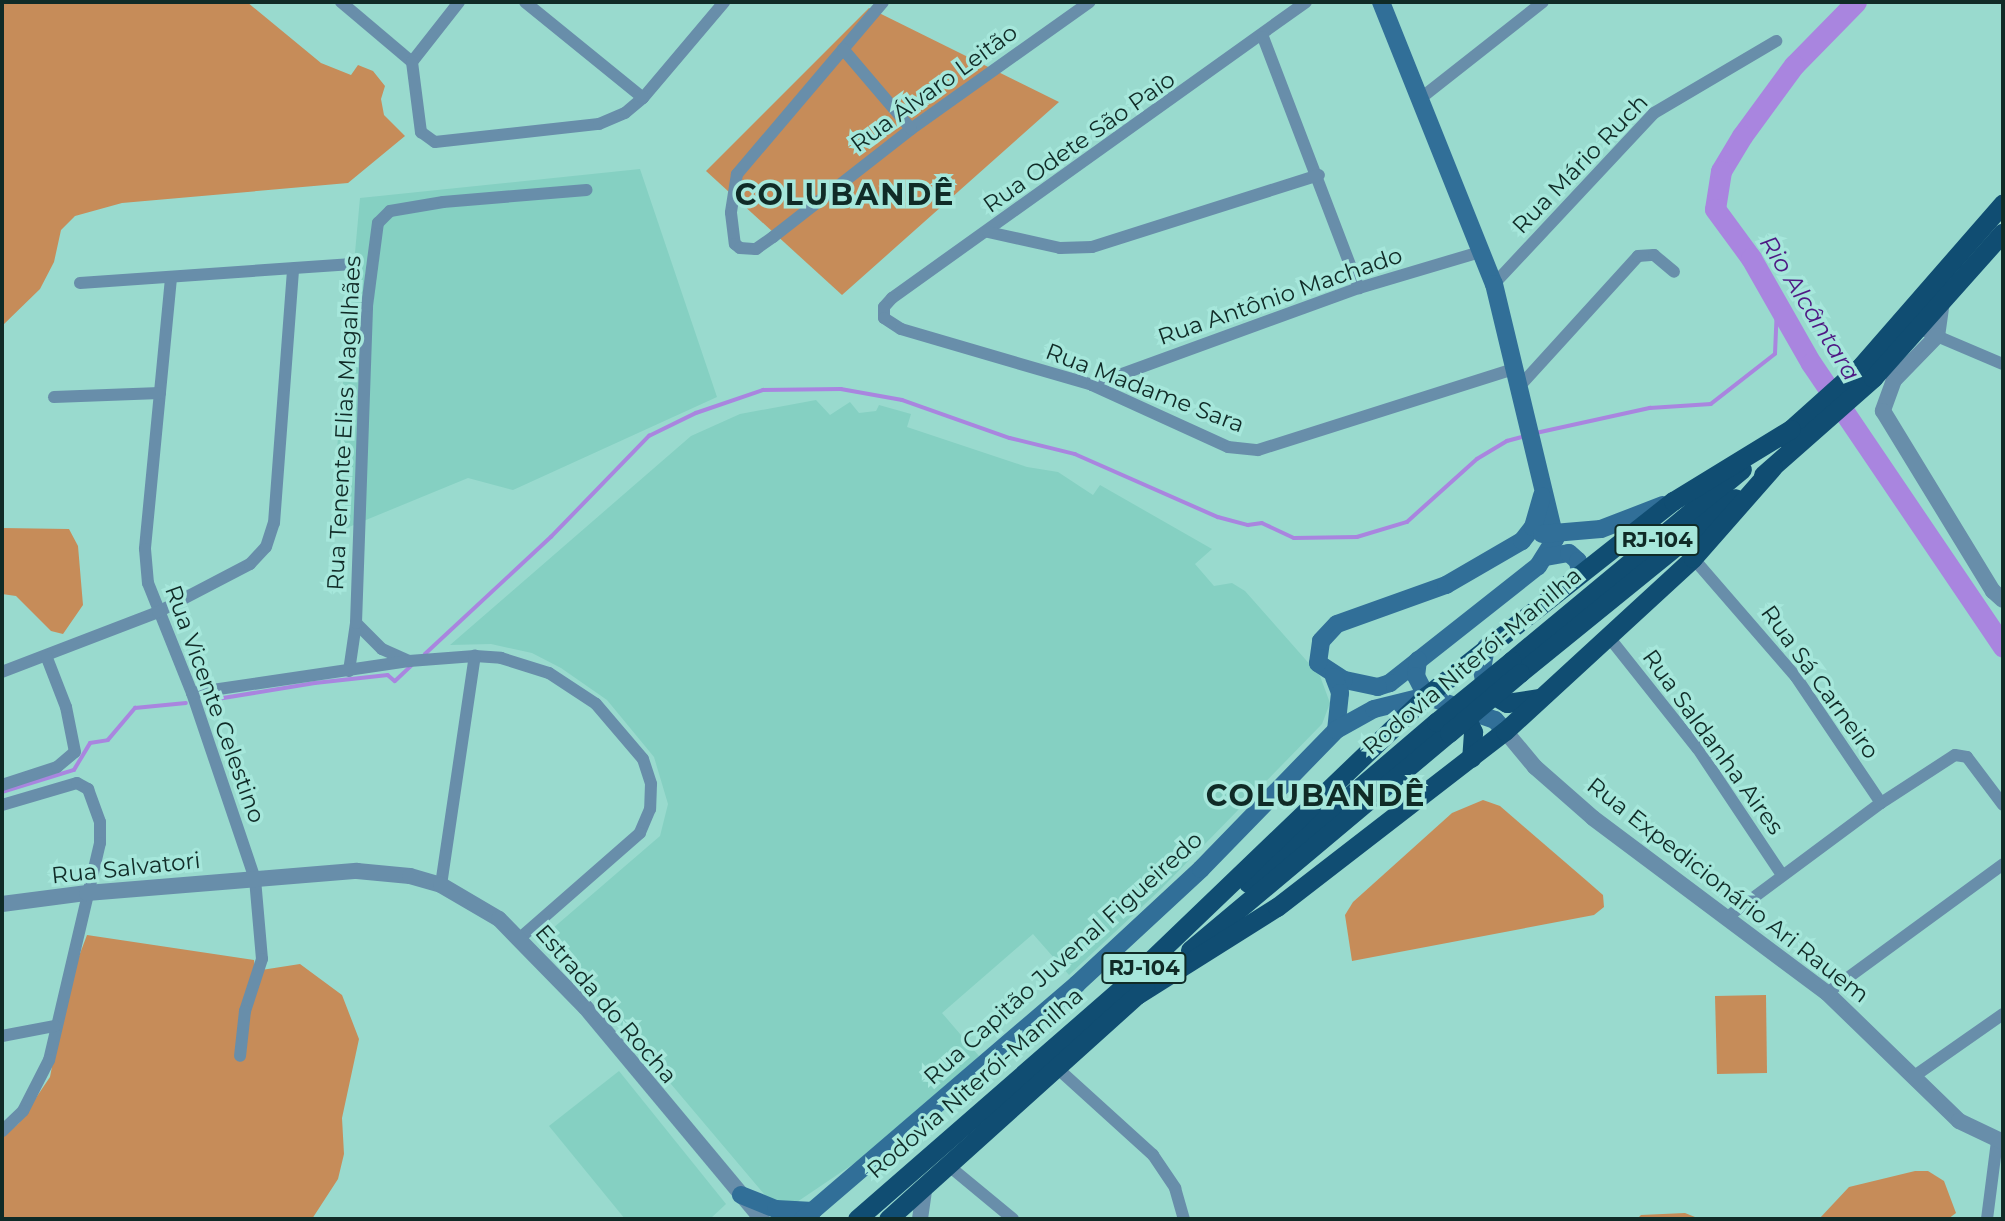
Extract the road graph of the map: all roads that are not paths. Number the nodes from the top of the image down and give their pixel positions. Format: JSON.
{"nodes":[{"id":1,"x":341,"y":2,"type":"edge"},
{"id":2,"x":459,"y":2,"type":"edge"},
{"id":3,"x":525,"y":2,"type":"edge"},
{"id":4,"x":723,"y":2,"type":"edge"},
{"id":5,"x":883,"y":2,"type":"edge"},
{"id":6,"x":1090,"y":2,"type":"edge"},
{"id":7,"x":1306,"y":2,"type":"edge"},
{"id":8,"x":1381,"y":2,"type":"edge"},
{"id":9,"x":1543,"y":2,"type":"edge"},
{"id":10,"x":1263,"y":37,"type":"junction"},
{"id":11,"x":1776,"y":41,"type":"dead end"},
{"id":12,"x":843,"y":49,"type":"junction"},
{"id":13,"x":412,"y":62,"type":"junction"},
{"id":14,"x":643,"y":98,"type":"junction"},
{"id":15,"x":1421,"y":98,"type":"junction"},
{"id":16,"x":911,"y":129,"type":"junction"},
{"id":17,"x":1319,"y":175,"type":"junction"},
{"id":18,"x":586,"y":190,"type":"dead end"},
{"id":19,"x":2003,"y":203,"type":"edge"},
{"id":20,"x":988,"y":232,"type":"junction"},
{"id":21,"x":2003,"y":232,"type":"edge"},
{"id":22,"x":1483,"y":251,"type":"junction"},
{"id":23,"x":352,"y":264,"type":"dead end"},
{"id":24,"x":293,"y":269,"type":"junction"},
{"id":25,"x":1674,"y":272,"type":"dead end"},
{"id":26,"x":171,"y":278,"type":"junction"},
{"id":27,"x":80,"y":283,"type":"dead end"},
{"id":28,"x":1494,"y":284,"type":"junction"},
{"id":29,"x":1359,"y":288,"type":"junction"},
{"id":30,"x":1942,"y":301,"type":"junction"},
{"id":31,"x":884,"y":318,"type":"joint"},
{"id":32,"x":1918,"y":328,"type":"junction"},
{"id":33,"x":1937,"y":337,"type":"junction"},
{"id":34,"x":1998,"y":362,"type":"edge"},
{"id":35,"x":1514,"y":369,"type":"junction"},
{"id":36,"x":1867,"y":372,"type":"junction"},
{"id":37,"x":2003,"y":376,"type":"edge"},
{"id":38,"x":1092,"y":385,"type":"junction"},
{"id":39,"x":1518,"y":388,"type":"junction"},
{"id":40,"x":160,"y":393,"type":"junction"},
{"id":41,"x":54,"y":397,"type":"dead end"},
{"id":42,"x":1802,"y":427,"type":"junction"},
{"id":43,"x":1773,"y":467,"type":"junction"},
{"id":44,"x":1542,"y":496,"type":"junction"},
{"id":45,"x":1673,"y":501,"type":"junction"},
{"id":46,"x":1555,"y":533,"type":"junction"},
{"id":47,"x":1522,"y":541,"type":"junction"},
{"id":48,"x":1546,"y":558,"type":"junction"},
{"id":49,"x":1693,"y":558,"type":"junction"},
{"id":50,"x":1580,"y":573,"type":"junction"},
{"id":51,"x":2003,"y":600,"type":"edge"},
{"id":52,"x":158,"y":612,"type":"junction"},
{"id":53,"x":356,"y":623,"type":"junction"},
{"id":54,"x":1608,"y":636,"type":"junction"},
{"id":55,"x":1486,"y":648,"type":"junction"},
{"id":56,"x":475,"y":656,"type":"junction"},
{"id":57,"x":47,"y":658,"type":"junction"},
{"id":58,"x":1418,"y":660,"type":"junction"},
{"id":59,"x":409,"y":661,"type":"junction"},
{"id":60,"x":1516,"y":667,"type":"junction"},
{"id":61,"x":349,"y":671,"type":"junction"},
{"id":62,"x":2,"y":672,"type":"edge"},
{"id":63,"x":1334,"y":677,"type":"junction"},
{"id":64,"x":1486,"y":691,"type":"junction"},
{"id":65,"x":192,"y":693,"type":"junction"},
{"id":66,"x":1426,"y":696,"type":"junction"},
{"id":67,"x":1542,"y":697,"type":"junction"},
{"id":68,"x":1461,"y":707,"type":"junction"},
{"id":69,"x":1500,"y":726,"type":"junction"},
{"id":70,"x":1336,"y":730,"type":"junction"},
{"id":71,"x":1471,"y":758,"type":"junction"},
{"id":72,"x":2,"y":785,"type":"edge"},
{"id":73,"x":1881,"y":803,"type":"junction"},
{"id":74,"x":2,"y":805,"type":"edge"},
{"id":75,"x":2003,"y":805,"type":"edge"},
{"id":76,"x":2003,"y":864,"type":"edge"},
{"id":77,"x":1782,"y":875,"type":"junction"},
{"id":78,"x":255,"y":879,"type":"junction"},
{"id":79,"x":441,"y":885,"type":"junction"},
{"id":80,"x":87,"y":893,"type":"junction"},
{"id":81,"x":2,"y":904,"type":"edge"},
{"id":82,"x":1726,"y":918,"type":"junction"},
{"id":83,"x":519,"y":939,"type":"junction"},
{"id":84,"x":1134,"y":987,"type":"junction"},
{"id":85,"x":1828,"y":993,"type":"junction"},
{"id":86,"x":2003,"y":1013,"type":"edge"},
{"id":87,"x":55,"y":1027,"type":"junction"},
{"id":88,"x":2,"y":1036,"type":"edge"},
{"id":89,"x":240,"y":1056,"type":"dead end"},
{"id":90,"x":1056,"y":1067,"type":"junction"},
{"id":91,"x":1913,"y":1077,"type":"junction"},
{"id":92,"x":2,"y":1131,"type":"edge"},
{"id":93,"x":2000,"y":1141,"type":"edge"},
{"id":94,"x":949,"y":1166,"type":"junction"},
{"id":95,"x":924,"y":1190,"type":"junction"},
{"id":96,"x":741,"y":1195,"type":"junction"},
{"id":97,"x":808,"y":1215,"type":"edge"},
{"id":98,"x":757,"y":1216,"type":"edge"},
{"id":99,"x":893,"y":1218,"type":"edge"},
{"id":100,"x":857,"y":1219,"type":"edge"},
{"id":101,"x":920,"y":1219,"type":"edge"},
{"id":102,"x":1013,"y":1219,"type":"edge"},
{"id":103,"x":1184,"y":1219,"type":"edge"},
{"id":104,"x":1987,"y":1219,"type":"edge"}],
"edges":[{"from":1,"to":13,"type":"street"},
{"from":2,"to":13,"type":"street"},
{"from":3,"to":14,"type":"street"},
{"from":4,"to":14,"type":"street"},
{"from":5,"to":12,"type":"street"},
{"from":6,"to":16,"type":"street","name":"Rua Álvaro Leitão"},
{"from":7,"to":10,"type":"street","name":"Rua Odete São Paio"},
{"from":8,"to":15,"type":"main road"},
{"from":9,"to":15,"type":"street"},
{"from":10,"to":17,"type":"street"},
{"from":10,"to":20,"type":"street","name":"Rua Odete São Paio"},
{"from":11,"to":28,"type":"street","name":"Rua Mário Ruch"},
{"from":12,"to":16,"type":"street"},
{"from":12,"to":16,"type":"street","name":"Rua Álvaro Leitão"},
{"from":13,"to":14,"type":"street"},
{"from":15,"to":22,"type":"main road"},
{"from":17,"to":20,"type":"street"},
{"from":17,"to":29,"type":"street"},
{"from":18,"to":53,"type":"street","name":"Rua Tenente Elias Magalhães"},
{"from":19,"to":36,"type":"highway","name":"Rodovia Niterói-Manilha","number":"RJ-104"},
{"from":20,"to":31,"type":"street","name":"Rua Odete São Paio"},
{"from":21,"to":30,"type":"highway","name":"Rodovia Niterói-Manilha","number":"RJ-104"},
{"from":22,"to":28,"type":"main road"},
{"from":22,"to":29,"type":"street","name":"Rua Antônio Machado"},
{"from":23,"to":24,"type":"street","name":"Rua Tenente Elias Magalhães"},
{"from":24,"to":26,"type":"street","name":"Rua Tenente Elias Magalhães"},
{"from":24,"to":52,"type":"street"},
{"from":25,"to":39,"type":"street"},
{"from":26,"to":27,"type":"street","name":"Rua Tenente Elias Magalhães"},
{"from":26,"to":40,"type":"street","name":"Rua Vicente Celestino"},
{"from":28,"to":35,"type":"main road"},
{"from":29,"to":38,"type":"street","name":"Rua Antônio Machado"},
{"from":30,"to":32,"type":"highway","name":"Rodovia Niterói-Manilha","number":"RJ-104"},
{"from":30,"to":33,"type":"street"},
{"from":31,"to":38,"type":"street","name":"Rua Madame Sara"},
{"from":32,"to":33,"type":"street"},
{"from":32,"to":36,"type":"highway","name":"Rodovia Niterói-Manilha","number":"RJ-104"},
{"from":33,"to":34,"type":"street"},
{"from":33,"to":51,"type":"street"},
{"from":34,"to":37,"type":"street"},
{"from":35,"to":38,"type":"street","name":"Rua Madame Sara"},
{"from":35,"to":39,"type":"main road"},
{"from":36,"to":42,"type":"highway","name":"Rodovia Niterói-Manilha","number":"RJ-104"},
{"from":39,"to":44,"type":"main road"},
{"from":40,"to":41,"type":"street"},
{"from":40,"to":52,"type":"street","name":"Rua Vicente Celestino"},
{"from":42,"to":43,"type":"highway","name":"Rodovia Niterói-Manilha","number":"RJ-104"},
{"from":42,"to":45,"type":"highway"},
{"from":42,"to":60,"type":"highway","name":"Rodovia Niterói-Manilha","number":"RJ-104"},
{"from":43,"to":49,"type":"highway"},
{"from":43,"to":60,"type":"highway","name":"Rodovia Niterói-Manilha","number":"RJ-104"},
{"from":44,"to":46,"type":"main road"},
{"from":44,"to":47,"type":"main road"},
{"from":45,"to":46,"type":"main road"},
{"from":45,"to":50,"type":"highway"},
{"from":46,"to":47,"type":"main road"},
{"from":46,"to":48,"type":"main road"},
{"from":47,"to":48,"type":"main road"},
{"from":47,"to":63,"type":"main road"},
{"from":48,"to":50,"type":"main road"},
{"from":48,"to":58,"type":"main road"},
{"from":49,"to":54,"type":"highway"},
{"from":49,"to":73,"type":"street","name":"Rua Sá Carneiro"},
{"from":50,"to":55,"type":"highway"},
{"from":52,"to":57,"type":"street"},
{"from":52,"to":65,"type":"street","name":"Rua Vicente Celestino"},
{"from":53,"to":59,"type":"street"},
{"from":53,"to":61,"type":"street","name":"Rua Tenente Elias Magalhães"},
{"from":54,"to":67,"type":"highway"},
{"from":54,"to":77,"type":"street","name":"Rua Saldanha Aires"},
{"from":55,"to":64,"type":"main road","name":"Rua Expedicionário Ari Rauem"},
{"from":55,"to":66,"type":"highway"},
{"from":56,"to":59,"type":"street"},
{"from":56,"to":79,"type":"street"},
{"from":56,"to":83,"type":"street"},
{"from":57,"to":62,"type":"street"},
{"from":57,"to":72,"type":"street"},
{"from":58,"to":63,"type":"main road"},
{"from":58,"to":66,"type":"main road"},
{"from":59,"to":61,"type":"street"},
{"from":60,"to":84,"type":"highway","name":"Rodovia Niterói-Manilha","number":"RJ-104","bridge":true},
{"from":61,"to":65,"type":"street"},
{"from":63,"to":70,"type":"main road"},
{"from":64,"to":67,"type":"highway"},
{"from":64,"to":69,"type":"main road","name":"Rua Expedicionário Ari Rauem"},
{"from":65,"to":78,"type":"street","name":"Rua Vicente Celestino"},
{"from":66,"to":68,"type":"main road","name":"Rua Expedicionário Ari Rauem"},
{"from":66,"to":70,"type":"main road","name":"Rua Capitão Juvenal Figueiredo"},
{"from":66,"to":84,"type":"highway"},
{"from":67,"to":69,"type":"highway"},
{"from":68,"to":69,"type":"main road","name":"Rua Expedicionário Ari Rauem"},
{"from":68,"to":71,"type":"highway"},
{"from":69,"to":71,"type":"highway"},
{"from":69,"to":82,"type":"street","name":"Rua Expedicionário Ari Rauem"},
{"from":70,"to":97,"type":"main road","name":"Rua Capitão Juvenal Figueiredo"},
{"from":71,"to":84,"type":"highway"},
{"from":73,"to":75,"type":"street"},
{"from":73,"to":77,"type":"street"},
{"from":74,"to":80,"type":"street"},
{"from":76,"to":85,"type":"street"},
{"from":77,"to":82,"type":"street"},
{"from":78,"to":79,"type":"street","name":"Estrada do Rocha"},
{"from":78,"to":80,"type":"street","name":"Rua Salvatori"},
{"from":78,"to":89,"type":"street","name":"Rua Vicente Celestino"},
{"from":79,"to":83,"type":"street","name":"Estrada do Rocha"},
{"from":80,"to":81,"type":"street","name":"Rua Salvatori"},
{"from":80,"to":87,"type":"street"},
{"from":82,"to":85,"type":"street","name":"Rua Expedicionário Ari Rauem"},
{"from":83,"to":96,"type":"street","name":"Estrada do Rocha"},
{"from":84,"to":90,"type":"highway","name":"Rodovia Niterói-Manilha","number":"RJ-104"},
{"from":84,"to":100,"type":"highway","name":"Rodovia Niterói-Manilha","number":"RJ-104"},
{"from":85,"to":91,"type":"street","name":"Rua Expedicionário Ari Rauem"},
{"from":86,"to":91,"type":"street"},
{"from":87,"to":88,"type":"street"},
{"from":87,"to":92,"type":"street"},
{"from":90,"to":94,"type":"highway","name":"Rodovia Niterói-Manilha","number":"RJ-104"},
{"from":90,"to":103,"type":"street"},
{"from":91,"to":93,"type":"street","name":"Rua Expedicionário Ari Rauem"},
{"from":93,"to":104,"type":"street"},
{"from":94,"to":95,"type":"highway","name":"Rodovia Niterói-Manilha","number":"RJ-104"},
{"from":94,"to":102,"type":"street"},
{"from":95,"to":99,"type":"highway","name":"Rodovia Niterói-Manilha","number":"RJ-104"},
{"from":95,"to":101,"type":"street"},
{"from":96,"to":97,"type":"main road"},
{"from":96,"to":98,"type":"street","name":"Estrada do Rocha"}]}
